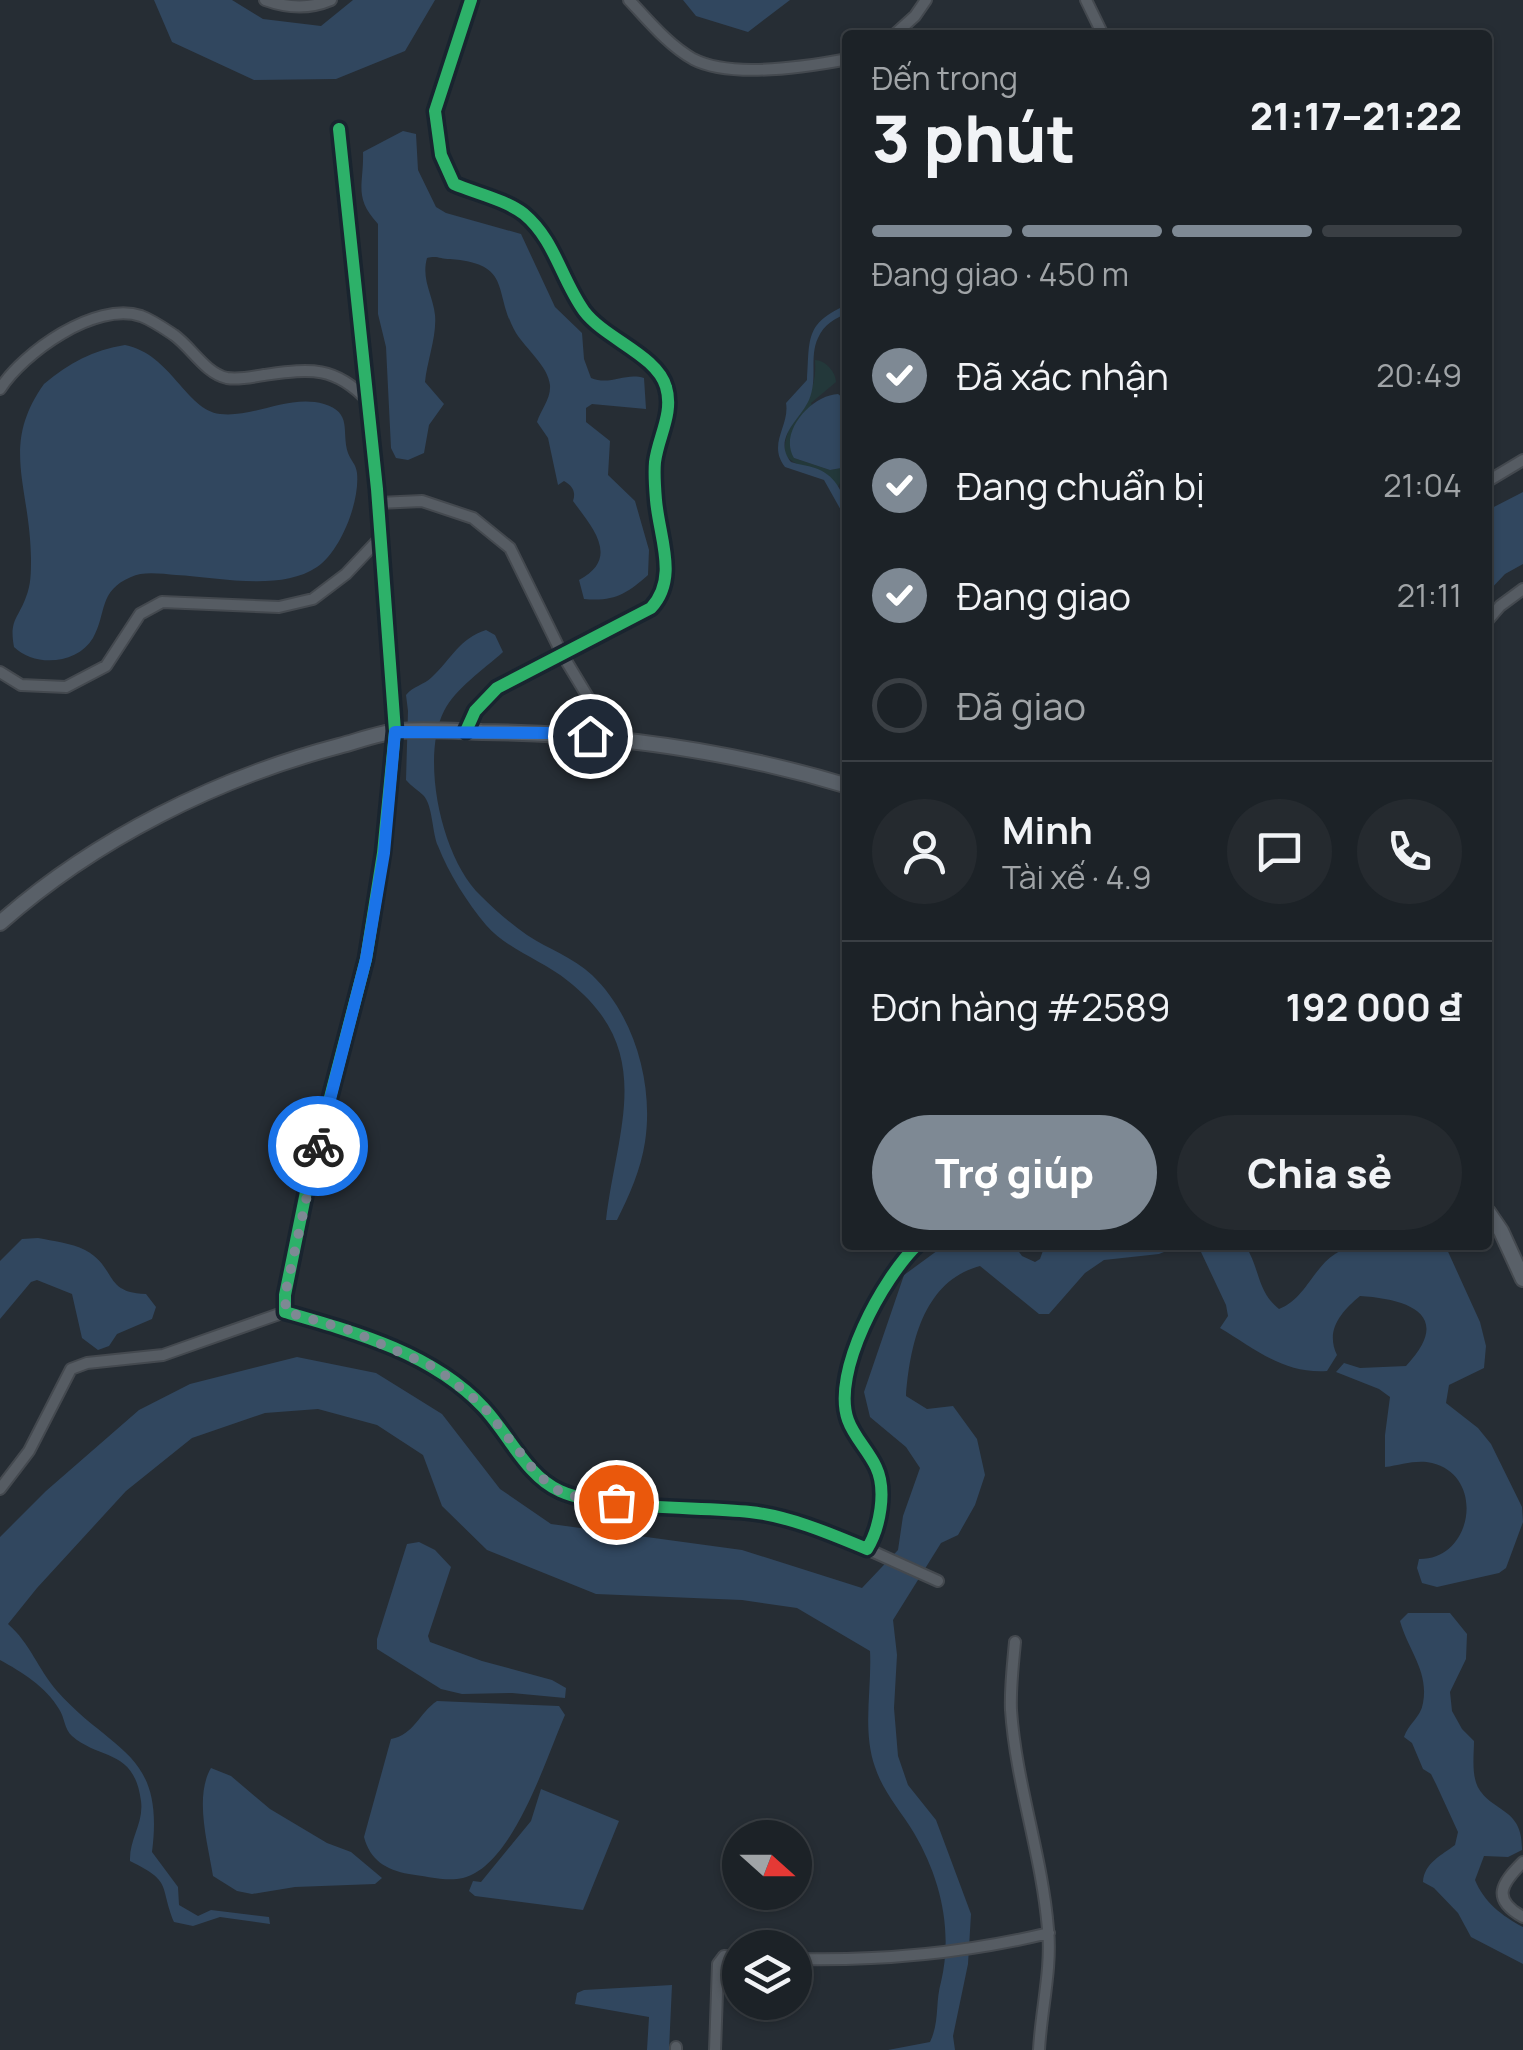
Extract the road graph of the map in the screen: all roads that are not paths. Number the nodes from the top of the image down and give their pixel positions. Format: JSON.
{"nodes":[{"id":1,"x":265,"y":0,"type":"edge"},
{"id":2,"x":332,"y":0,"type":"edge"},
{"id":3,"x":471,"y":0,"type":"edge"},
{"id":4,"x":629,"y":0,"type":"edge"},
{"id":5,"x":926,"y":0,"type":"edge"},
{"id":6,"x":1086,"y":0,"type":"edge"},
{"id":7,"x":900,"y":30,"type":"edge"},
{"id":8,"x":1101,"y":30,"type":"edge"},
{"id":9,"x":842,"y":60,"type":"edge"},
{"id":10,"x":339,"y":128,"type":"dead end"},
{"id":11,"x":0,"y":389,"type":"edge"},
{"id":12,"x":369,"y":402,"type":"junction"},
{"id":13,"x":1523,"y":460,"type":"edge"},
{"id":14,"x":1492,"y":479,"type":"edge"},
{"id":15,"x":378,"y":503,"type":"junction"},
{"id":16,"x":380,"y":538,"type":"junction"},
{"id":17,"x":1523,"y":589,"type":"edge"},
{"id":18,"x":1492,"y":615,"type":"edge"},
{"id":19,"x":562,"y":654,"type":"junction"},
{"id":20,"x":0,"y":672,"type":"edge"},
{"id":21,"x":466,"y":731,"type":"junction"},
{"id":22,"x":395,"y":732,"type":"junction"},
{"id":23,"x":620,"y":740,"type":"junction"},
{"id":24,"x":842,"y":785,"type":"edge"},
{"id":25,"x":0,"y":923,"type":"edge"},
{"id":26,"x":1492,"y":1218,"type":"edge"},
{"id":27,"x":913,"y":1250,"type":"edge"},
{"id":28,"x":1523,"y":1279,"type":"edge"},
{"id":29,"x":286,"y":1312,"type":"junction"},
{"id":30,"x":0,"y":1489,"type":"edge"},
{"id":31,"x":867,"y":1549,"type":"junction"},
{"id":32,"x":938,"y":1581,"type":"dead end"},
{"id":33,"x":1014,"y":1642,"type":"dead end"},
{"id":34,"x":1523,"y":1862,"type":"edge"},
{"id":35,"x":1523,"y":1917,"type":"edge"},
{"id":36,"x":1049,"y":1933,"type":"junction"},
{"id":37,"x":722,"y":1959,"type":"edge"},
{"id":38,"x":812,"y":1959,"type":"edge"},
{"id":39,"x":715,"y":2050,"type":"edge"},
{"id":40,"x":1039,"y":2050,"type":"edge"}],
"edges":[{"from":1,"to":2,"type":"street"},
{"from":3,"to":19,"type":"street"},
{"from":4,"to":9,"type":"street"},
{"from":5,"to":7,"type":"street"},
{"from":6,"to":8,"type":"street"},
{"from":10,"to":12,"type":"street"},
{"from":11,"to":12,"type":"street"},
{"from":12,"to":15,"type":"street"},
{"from":13,"to":14,"type":"street"},
{"from":15,"to":16,"type":"street"},
{"from":15,"to":19,"type":"street"},
{"from":16,"to":20,"type":"street"},
{"from":16,"to":22,"type":"street"},
{"from":17,"to":18,"type":"street"},
{"from":19,"to":21,"type":"street"},
{"from":19,"to":23,"type":"street"},
{"from":21,"to":22,"type":"street"},
{"from":21,"to":23,"type":"street"},
{"from":22,"to":25,"type":"street"},
{"from":22,"to":29,"type":"street"},
{"from":23,"to":24,"type":"street"},
{"from":26,"to":28,"type":"street"},
{"from":27,"to":31,"type":"street"},
{"from":29,"to":30,"type":"street"},
{"from":29,"to":31,"type":"street"},
{"from":31,"to":32,"type":"street"},
{"from":33,"to":36,"type":"street"},
{"from":34,"to":35,"type":"street"},
{"from":36,"to":38,"type":"street"},
{"from":36,"to":40,"type":"street"},
{"from":37,"to":39,"type":"street"}]}
